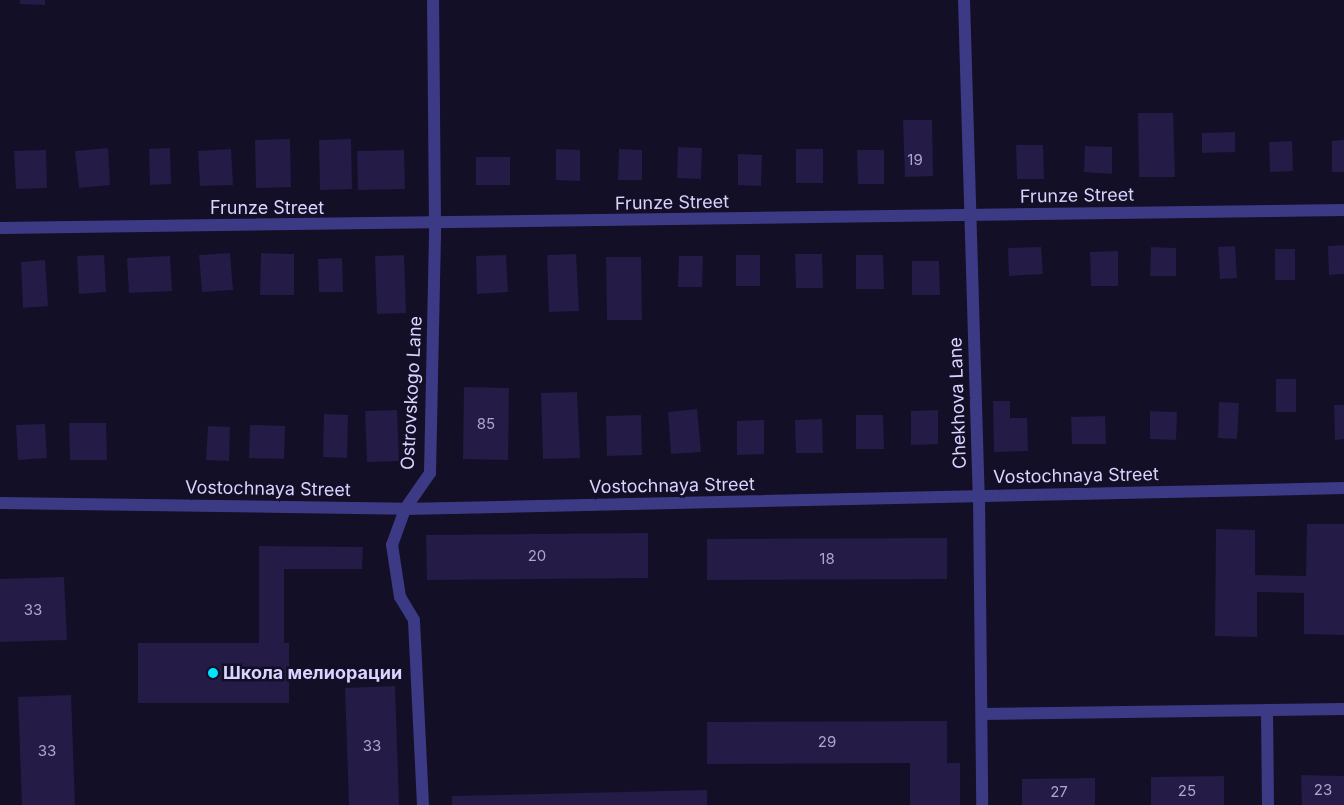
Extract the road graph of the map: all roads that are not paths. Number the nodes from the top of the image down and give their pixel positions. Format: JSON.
{"nodes":[{"id":1,"x":433,"y":0,"type":"edge"},
{"id":2,"x":964,"y":0,"type":"edge"},
{"id":3,"x":1344,"y":210,"type":"edge"},
{"id":4,"x":969,"y":216,"type":"junction"},
{"id":5,"x":435,"y":224,"type":"junction"},
{"id":6,"x":0,"y":228,"type":"edge"},
{"id":7,"x":1344,"y":488,"type":"edge"},
{"id":8,"x":979,"y":496,"type":"junction"},
{"id":9,"x":0,"y":502,"type":"edge"},
{"id":10,"x":405,"y":510,"type":"junction"},
{"id":11,"x":1344,"y":709,"type":"edge"},
{"id":12,"x":1267,"y":710,"type":"junction"},
{"id":13,"x":983,"y":714,"type":"junction"},
{"id":14,"x":423,"y":805,"type":"edge"},
{"id":15,"x":982,"y":805,"type":"edge"},
{"id":16,"x":1268,"y":805,"type":"edge"}],
"edges":[{"from":1,"to":5,"type":"street","name":"Ostrovskogo Lane"},
{"from":2,"to":4,"type":"street","name":"Chekhova Lane"},
{"from":3,"to":4,"type":"street","name":"Frunze Street"},
{"from":4,"to":5,"type":"street","name":"Frunze Street"},
{"from":4,"to":8,"type":"street","name":"Chekhova Lane"},
{"from":5,"to":6,"type":"street","name":"Frunze Street"},
{"from":5,"to":10,"type":"street","name":"Ostrovskogo Lane"},
{"from":7,"to":8,"type":"street","name":"Vostochnaya Street"},
{"from":8,"to":10,"type":"street","name":"Vostochnaya Street"},
{"from":8,"to":13,"type":"street","name":"Chekhova Lane"},
{"from":9,"to":10,"type":"street","name":"Vostochnaya Street"},
{"from":10,"to":14,"type":"street","name":"Ostrovskogo Lane"},
{"from":11,"to":12,"type":"street"},
{"from":12,"to":13,"type":"street"},
{"from":12,"to":16,"type":"street"},
{"from":13,"to":15,"type":"street","name":"Chekhova Lane"}]}
